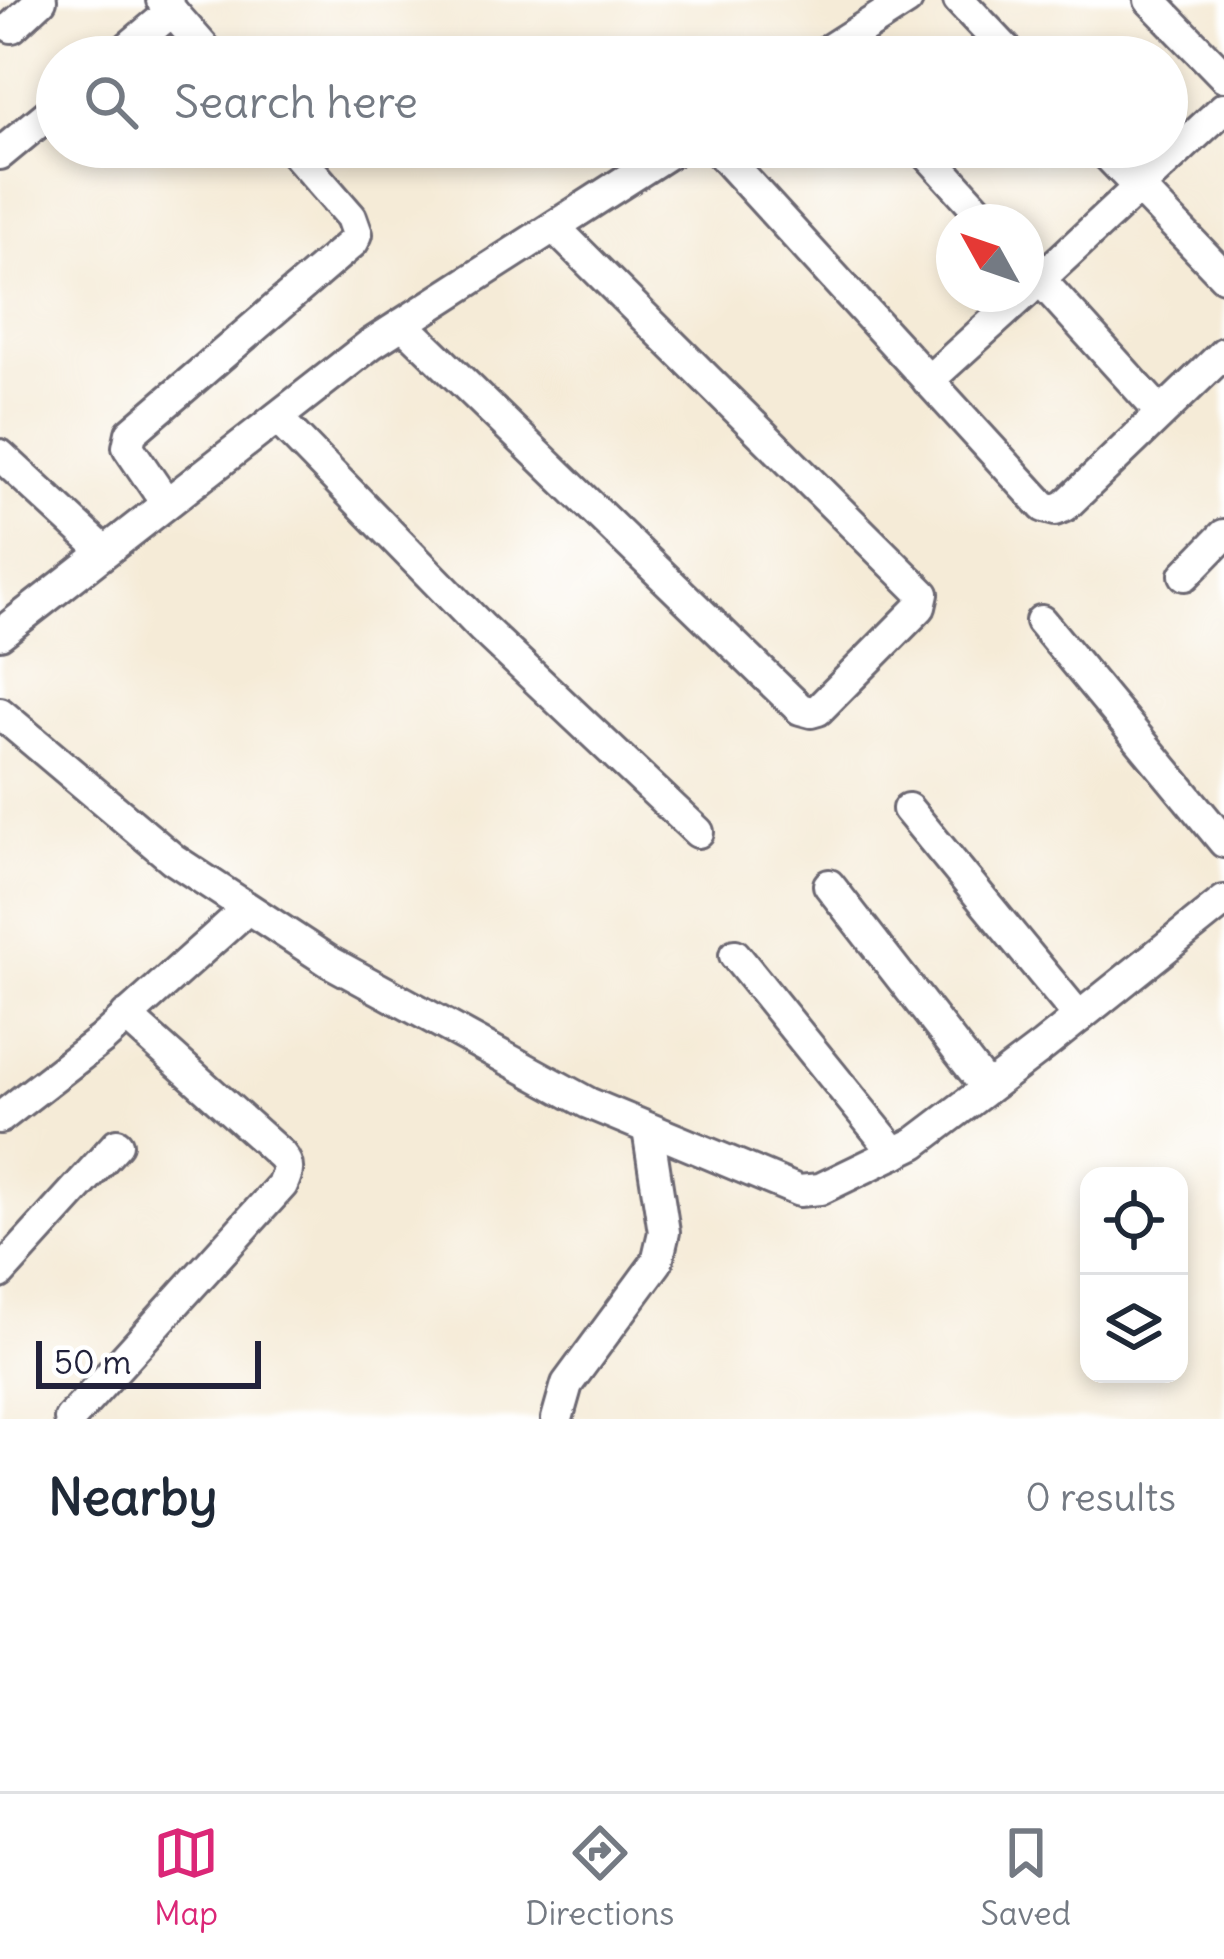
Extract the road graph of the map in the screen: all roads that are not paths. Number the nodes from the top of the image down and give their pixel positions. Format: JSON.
{"nodes":[{"id":1,"x":41,"y":0,"type":"edge"},
{"id":2,"x":907,"y":0,"type":"edge"},
{"id":3,"x":958,"y":0,"type":"edge"},
{"id":4,"x":1150,"y":0,"type":"edge"},
{"id":5,"x":167,"y":6,"type":"edge"},
{"id":6,"x":11,"y":27,"type":"dead end"},
{"id":7,"x":138,"y":36,"type":"edge"},
{"id":8,"x":193,"y":36,"type":"edge"},
{"id":9,"x":856,"y":36,"type":"edge"},
{"id":10,"x":993,"y":36,"type":"edge"},
{"id":11,"x":1185,"y":36,"type":"edge"},
{"id":12,"x":1188,"y":39,"type":"edge"},
{"id":13,"x":1224,"y":76,"type":"edge"},
{"id":14,"x":1224,"y":108,"type":"edge"},
{"id":15,"x":36,"y":124,"type":"edge"},
{"id":16,"x":1188,"y":142,"type":"edge"},
{"id":17,"x":0,"y":154,"type":"edge"},
{"id":18,"x":308,"y":168,"type":"edge"},
{"id":19,"x":645,"y":168,"type":"edge"},
{"id":20,"x":734,"y":168,"type":"edge"},
{"id":21,"x":940,"y":168,"type":"edge"},
{"id":22,"x":1120,"y":168,"type":"edge"},
{"id":23,"x":1160,"y":168,"type":"edge"},
{"id":24,"x":1139,"y":188,"type":"junction"},
{"id":25,"x":972,"y":204,"type":"edge"},
{"id":26,"x":554,"y":226,"type":"junction"},
{"id":27,"x":1044,"y":269,"type":"edge"},
{"id":28,"x":1224,"y":276,"type":"edge"},
{"id":29,"x":1044,"y":297,"type":"edge"},
{"id":30,"x":998,"y":312,"type":"edge"},
{"id":31,"x":403,"y":324,"type":"junction"},
{"id":32,"x":1224,"y":352,"type":"edge"},
{"id":33,"x":928,"y":381,"type":"junction"},
{"id":34,"x":1161,"y":413,"type":"junction"},
{"id":35,"x":277,"y":418,"type":"junction"},
{"id":36,"x":0,"y":455,"type":"edge"},
{"id":37,"x":166,"y":503,"type":"junction"},
{"id":38,"x":1224,"y":535,"type":"edge"},
{"id":39,"x":104,"y":551,"type":"junction"},
{"id":40,"x":1185,"y":575,"type":"dead end"},
{"id":41,"x":1041,"y":621,"type":"dead end"},
{"id":42,"x":0,"y":634,"type":"edge"},
{"id":43,"x":0,"y":712,"type":"edge"},
{"id":44,"x":908,"y":809,"type":"dead end"},
{"id":45,"x":698,"y":832,"type":"dead end"},
{"id":46,"x":1224,"y":842,"type":"edge"},
{"id":47,"x":829,"y":886,"type":"dead end"},
{"id":48,"x":1224,"y":901,"type":"edge"},
{"id":49,"x":248,"y":908,"type":"junction"},
{"id":50,"x":735,"y":955,"type":"dead end"},
{"id":51,"x":127,"y":1016,"type":"junction"},
{"id":52,"x":1079,"y":1017,"type":"junction"},
{"id":53,"x":987,"y":1088,"type":"junction"},
{"id":54,"x":0,"y":1118,"type":"edge"},
{"id":55,"x":648,"y":1129,"type":"junction"},
{"id":56,"x":118,"y":1144,"type":"dead end"},
{"id":57,"x":896,"y":1153,"type":"junction"},
{"id":58,"x":0,"y":1273,"type":"edge"},
{"id":59,"x":70,"y":1419,"type":"edge"},
{"id":60,"x":557,"y":1419,"type":"edge"}],
"edges":[{"from":1,"to":6,"type":"street"},
{"from":2,"to":9,"type":"street"},
{"from":3,"to":10,"type":"street"},
{"from":4,"to":11,"type":"street"},
{"from":5,"to":7,"type":"street"},
{"from":5,"to":8,"type":"street"},
{"from":12,"to":13,"type":"street"},
{"from":14,"to":16,"type":"street"},
{"from":15,"to":17,"type":"street"},
{"from":18,"to":37,"type":"street"},
{"from":19,"to":26,"type":"street"},
{"from":20,"to":33,"type":"street"},
{"from":21,"to":25,"type":"street"},
{"from":22,"to":24,"type":"street"},
{"from":23,"to":24,"type":"street"},
{"from":24,"to":27,"type":"street"},
{"from":24,"to":28,"type":"street"},
{"from":26,"to":31,"type":"street"},
{"from":26,"to":31,"type":"street"},
{"from":29,"to":34,"type":"street"},
{"from":30,"to":33,"type":"street"},
{"from":31,"to":35,"type":"street"},
{"from":32,"to":34,"type":"street"},
{"from":33,"to":34,"type":"street"},
{"from":35,"to":37,"type":"street"},
{"from":35,"to":45,"type":"street"},
{"from":36,"to":39,"type":"street"},
{"from":37,"to":39,"type":"street"},
{"from":38,"to":40,"type":"street"},
{"from":39,"to":42,"type":"street"},
{"from":41,"to":46,"type":"street"},
{"from":43,"to":49,"type":"street"},
{"from":44,"to":52,"type":"street"},
{"from":47,"to":53,"type":"street"},
{"from":48,"to":52,"type":"street"},
{"from":49,"to":51,"type":"street"},
{"from":49,"to":55,"type":"street"},
{"from":50,"to":57,"type":"street"},
{"from":51,"to":54,"type":"street"},
{"from":51,"to":59,"type":"street"},
{"from":52,"to":53,"type":"street"},
{"from":53,"to":57,"type":"street"},
{"from":55,"to":57,"type":"street"},
{"from":55,"to":60,"type":"street"},
{"from":56,"to":58,"type":"street"}]}
